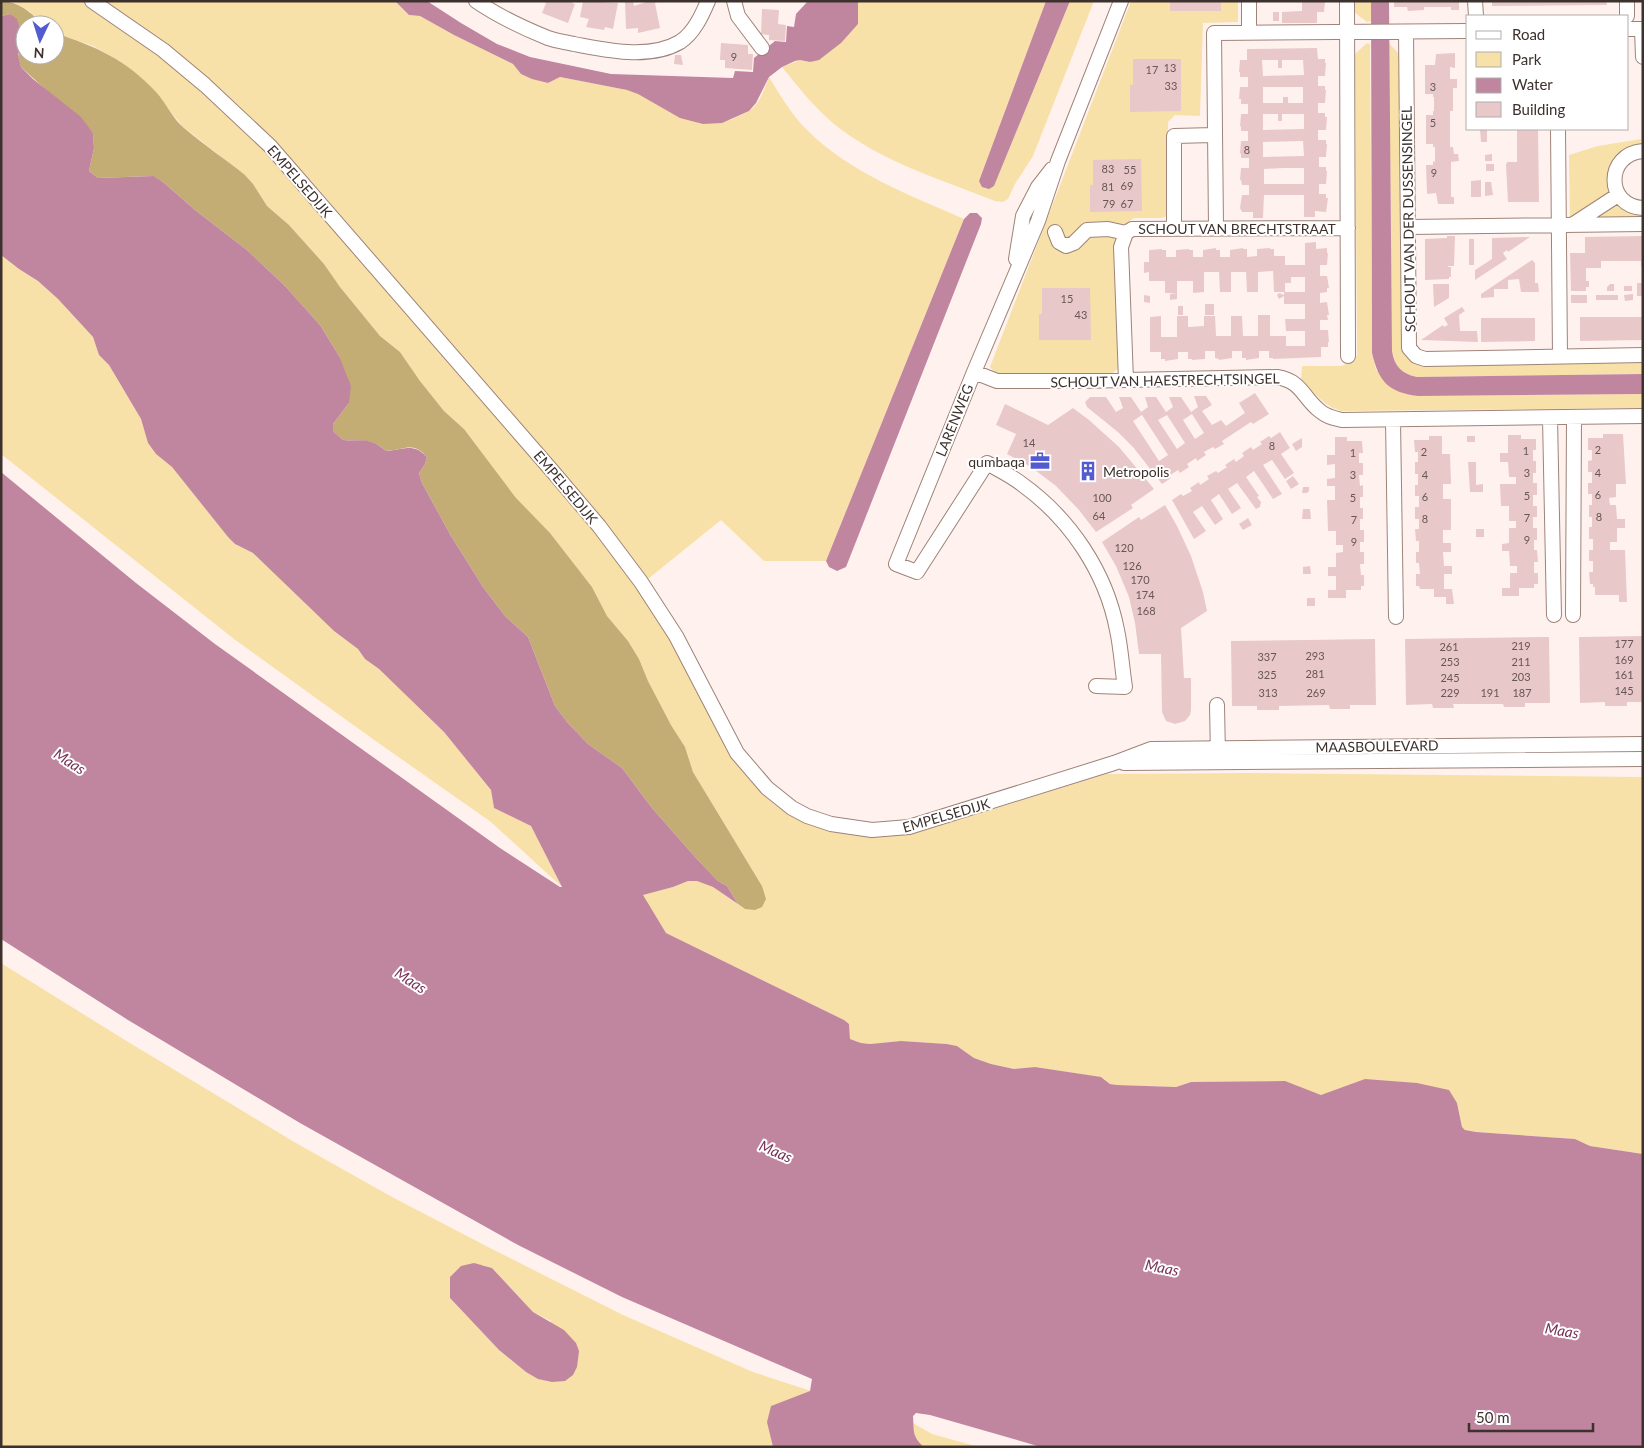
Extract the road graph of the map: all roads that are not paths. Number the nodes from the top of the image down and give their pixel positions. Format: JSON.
{"nodes":[{"id":1,"x":92,"y":1,"type":"edge"},
{"id":2,"x":476,"y":1,"type":"edge"},
{"id":3,"x":708,"y":1,"type":"edge"},
{"id":4,"x":734,"y":1,"type":"edge"},
{"id":5,"x":1121,"y":1,"type":"edge"},
{"id":6,"x":1249,"y":1,"type":"edge"},
{"id":7,"x":1347,"y":1,"type":"edge"},
{"id":8,"x":1475,"y":1,"type":"edge"},
{"id":9,"x":1627,"y":1,"type":"edge"},
{"id":10,"x":1476,"y":15,"type":"edge"},
{"id":11,"x":1627,"y":15,"type":"edge"},
{"id":12,"x":1629,"y":29,"type":"edge"},
{"id":13,"x":1642,"y":29,"type":"edge"},
{"id":14,"x":1466,"y":31,"type":"edge"},
{"id":15,"x":1249,"y":32,"type":"junction"},
{"id":16,"x":1348,"y":32,"type":"junction"},
{"id":17,"x":1401,"y":32,"type":"junction"},
{"id":18,"x":762,"y":48,"type":"dead end"},
{"id":19,"x":1643,"y":57,"type":"edge"},
{"id":20,"x":1558,"y":130,"type":"edge"},
{"id":21,"x":1214,"y":135,"type":"junction"},
{"id":22,"x":1643,"y":151,"type":"edge"},
{"id":23,"x":1618,"y":194,"type":"junction"},
{"id":24,"x":1643,"y":208,"type":"edge"},
{"id":25,"x":1643,"y":224,"type":"edge"},
{"id":26,"x":1565,"y":226,"type":"junction"},
{"id":27,"x":1174,"y":227,"type":"junction"},
{"id":28,"x":1408,"y":227,"type":"junction"},
{"id":29,"x":1216,"y":228,"type":"junction"},
{"id":30,"x":1348,"y":228,"type":"junction"},
{"id":31,"x":1055,"y":232,"type":"dead end"},
{"id":32,"x":1126,"y":233,"type":"junction"},
{"id":33,"x":1348,"y":356,"type":"dead end"},
{"id":34,"x":1643,"y":356,"type":"edge"},
{"id":35,"x":1560,"y":357,"type":"junction"},
{"id":36,"x":974,"y":372,"type":"junction"},
{"id":37,"x":1126,"y":380,"type":"junction"},
{"id":38,"x":1643,"y":416,"type":"edge"},
{"id":39,"x":1550,"y":418,"type":"junction"},
{"id":40,"x":1574,"y":418,"type":"junction"},
{"id":41,"x":1393,"y":420,"type":"junction"},
{"id":42,"x":1554,"y":615,"type":"dead end"},
{"id":43,"x":1573,"y":615,"type":"dead end"},
{"id":44,"x":1396,"y":617,"type":"dead end"},
{"id":45,"x":1096,"y":686,"type":"dead end"},
{"id":46,"x":1217,"y":705,"type":"dead end"},
{"id":47,"x":1643,"y":744,"type":"edge"},
{"id":48,"x":1218,"y":755,"type":"junction"},
{"id":49,"x":1643,"y":759,"type":"edge"},
{"id":50,"x":1067,"y":778,"type":"joint"}],
"edges":[{"from":1,"to":50,"type":"street","name":"EMPELSEDIJK"},
{"from":2,"to":3,"type":"street"},
{"from":4,"to":18,"type":"street"},
{"from":5,"to":36,"type":"street","name":"LARENWEG"},
{"from":6,"to":15,"type":"street"},
{"from":7,"to":16,"type":"street"},
{"from":8,"to":10,"type":"street"},
{"from":9,"to":11,"type":"street"},
{"from":12,"to":13,"type":"street"},
{"from":13,"to":19,"type":"street"},
{"from":14,"to":17,"type":"street"},
{"from":15,"to":16,"type":"street"},
{"from":15,"to":21,"type":"street"},
{"from":16,"to":17,"type":"street"},
{"from":16,"to":30,"type":"street"},
{"from":17,"to":28,"type":"street","name":"SCHOUT VAN DER DUSSENSINGEL"},
{"from":20,"to":26,"type":"street"},
{"from":21,"to":27,"type":"street"},
{"from":21,"to":29,"type":"street"},
{"from":22,"to":23,"type":"street"},
{"from":23,"to":24,"type":"street"},
{"from":23,"to":26,"type":"street"},
{"from":25,"to":26,"type":"street"},
{"from":26,"to":28,"type":"street"},
{"from":26,"to":35,"type":"street"},
{"from":27,"to":29,"type":"street","name":"SCHOUT VAN BRECHTSTRAAT"},
{"from":27,"to":32,"type":"street","name":"SCHOUT VAN BRECHTSTRAAT"},
{"from":28,"to":35,"type":"street","name":"SCHOUT VAN DER DUSSENSINGEL"},
{"from":29,"to":30,"type":"street","name":"SCHOUT VAN BRECHTSTRAAT"},
{"from":30,"to":33,"type":"street"},
{"from":31,"to":32,"type":"street"},
{"from":32,"to":37,"type":"street","name":"SCHOUT VAN BRECHTSTRAAT"},
{"from":34,"to":35,"type":"street","name":"SCHOUT VAN DER DUSSENSINGEL"},
{"from":36,"to":37,"type":"street","name":"SCHOUT VAN HAESTRECHTSINGEL"},
{"from":36,"to":45,"type":"street","name":"LARENWEG"},
{"from":37,"to":41,"type":"street","name":"SCHOUT VAN HAESTRECHTSINGEL"},
{"from":38,"to":40,"type":"street","name":"SCHOUT VAN HAESTRECHTSINGEL"},
{"from":39,"to":40,"type":"street","name":"SCHOUT VAN HAESTRECHTSINGEL"},
{"from":39,"to":41,"type":"street","name":"SCHOUT VAN HAESTRECHTSINGEL"},
{"from":39,"to":42,"type":"street"},
{"from":40,"to":43,"type":"street"},
{"from":41,"to":44,"type":"street"},
{"from":46,"to":48,"type":"street"},
{"from":47,"to":48,"type":"street","name":"MAASBOULEVARD"},
{"from":48,"to":49,"type":"street","name":"MAASBOULEVARD"},
{"from":48,"to":50,"type":"street","name":"MAASBOULEVARD"}]}
